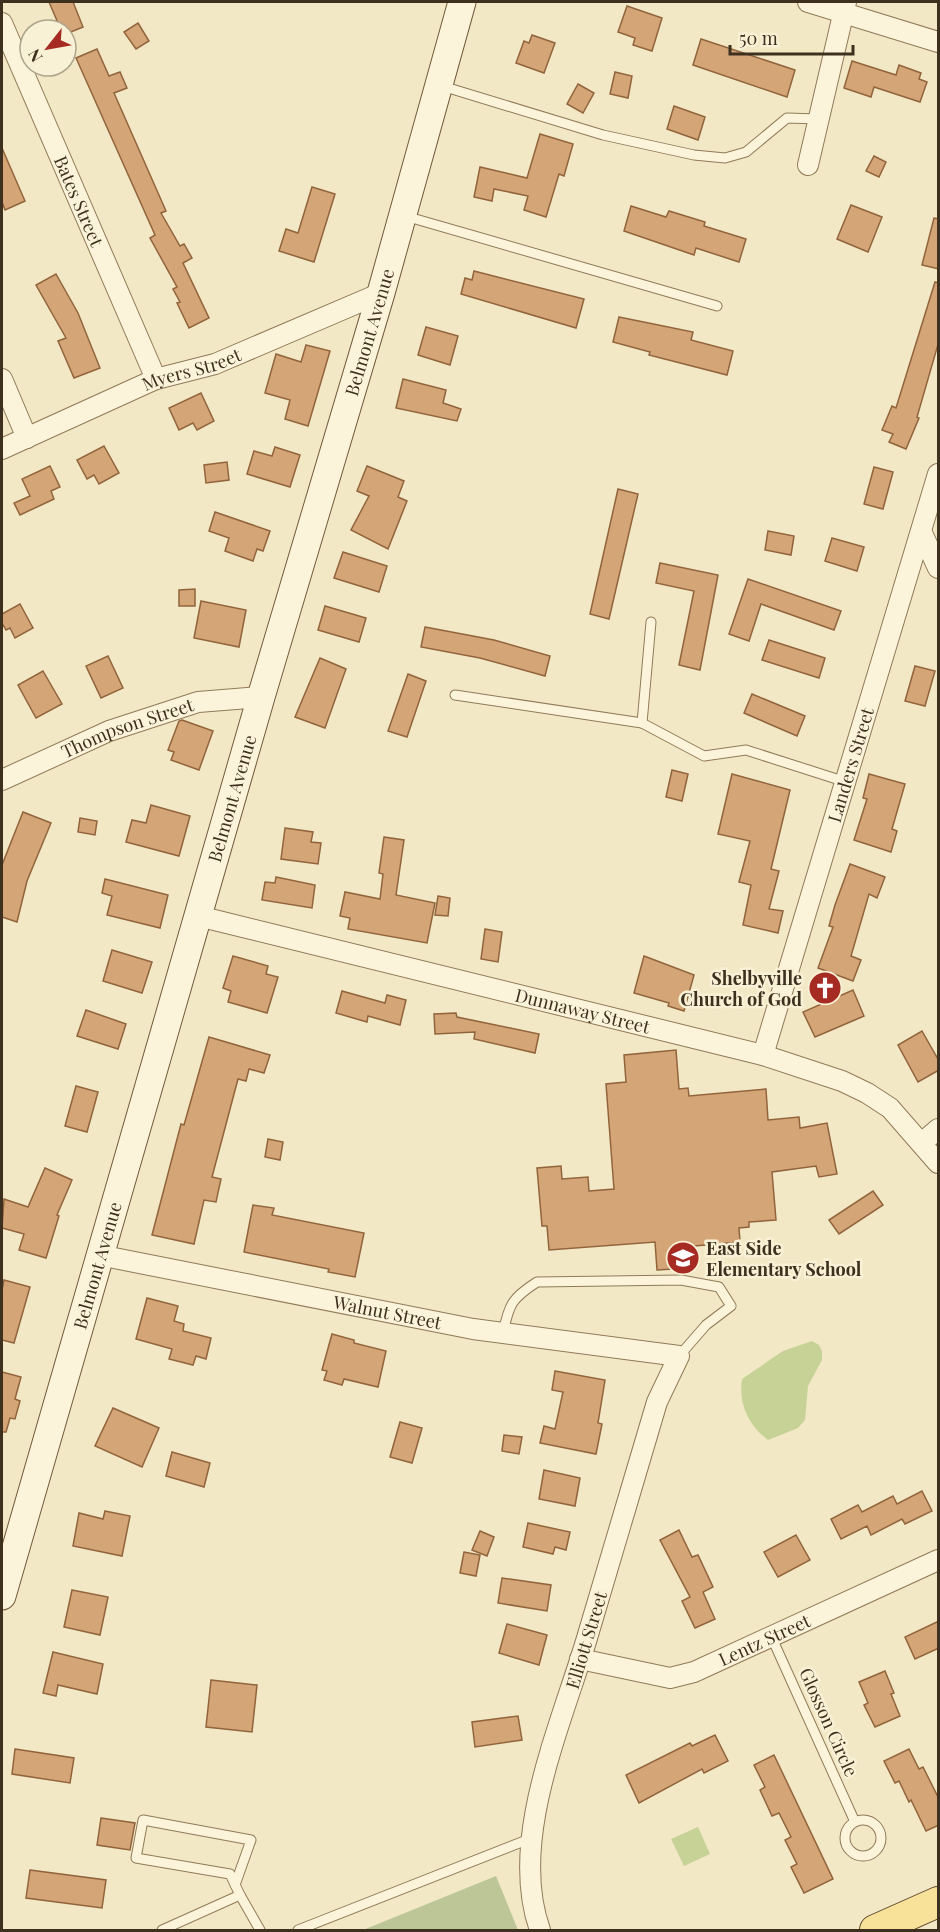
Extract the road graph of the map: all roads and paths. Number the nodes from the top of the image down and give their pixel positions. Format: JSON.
{"nodes":[{"id":1,"x":462,"y":2,"type":"edge"},
{"id":2,"x":808,"y":2,"type":"edge"},
{"id":3,"x":844,"y":7,"type":"edge"},
{"id":4,"x":2,"y":23,"type":"edge"},
{"id":5,"x":939,"y":42,"type":"edge"},
{"id":6,"x":439,"y":85,"type":"junction"},
{"id":7,"x":818,"y":119,"type":"junction"},
{"id":8,"x":808,"y":165,"type":"dead end"},
{"id":9,"x":402,"y":216,"type":"junction"},
{"id":10,"x":381,"y":293,"type":"junction"},
{"id":11,"x":717,"y":306,"type":"dead end"},
{"id":12,"x":2,"y":379,"type":"edge"},
{"id":13,"x":156,"y":379,"type":"junction"},
{"id":14,"x":27,"y":438,"type":"junction"},
{"id":15,"x":2,"y":449,"type":"edge"},
{"id":16,"x":939,"y":474,"type":"edge"},
{"id":17,"x":922,"y":533,"type":"junction"},
{"id":18,"x":939,"y":568,"type":"edge"},
{"id":19,"x":651,"y":622,"type":"dead end"},
{"id":20,"x":455,"y":695,"type":"dead end"},
{"id":21,"x":261,"y":697,"type":"junction"},
{"id":22,"x":642,"y":723,"type":"junction"},
{"id":23,"x":2,"y":780,"type":"edge"},
{"id":24,"x":846,"y":782,"type":"junction"},
{"id":25,"x":198,"y":916,"type":"junction"},
{"id":26,"x":763,"y":1055,"type":"junction"},
{"id":27,"x":939,"y":1130,"type":"edge"},
{"id":28,"x":923,"y":1142,"type":"junction"},
{"id":29,"x":939,"y":1163,"type":"edge"},
{"id":30,"x":99,"y":1255,"type":"junction"},
{"id":31,"x":503,"y":1333,"type":"junction"},
{"id":32,"x":679,"y":1356,"type":"junction"},
{"id":33,"x":939,"y":1560,"type":"edge"},
{"id":34,"x":2,"y":1596,"type":"edge"},
{"id":35,"x":771,"y":1636,"type":"junction"},
{"id":36,"x":580,"y":1659,"type":"junction"},
{"id":37,"x":855,"y":1822,"type":"junction"},
{"id":38,"x":532,"y":1838,"type":"junction"},
{"id":39,"x":235,"y":1885,"type":"junction"},
{"id":40,"x":240,"y":1895,"type":"junction"},
{"id":41,"x":939,"y":1902,"type":"edge"},
{"id":42,"x":162,"y":1930,"type":"edge"},
{"id":43,"x":260,"y":1930,"type":"edge"},
{"id":44,"x":298,"y":1930,"type":"edge"},
{"id":45,"x":540,"y":1930,"type":"edge"},
{"id":46,"x":875,"y":1930,"type":"edge"}],
"edges":[{"from":1,"to":6,"type":"main road","name":"Belmont Avenue"},
{"from":2,"to":3,"type":"street"},
{"from":3,"to":5,"type":"street"},
{"from":3,"to":7,"type":"street"},
{"from":4,"to":13,"type":"street","name":"Bates Street"},
{"from":6,"to":7,"type":"lane"},
{"from":6,"to":9,"type":"main road","name":"Belmont Avenue"},
{"from":7,"to":8,"type":"street"},
{"from":9,"to":10,"type":"main road","name":"Belmont Avenue"},
{"from":9,"to":11,"type":"lane"},
{"from":10,"to":13,"type":"street","name":"Myers Street"},
{"from":10,"to":21,"type":"main road","name":"Belmont Avenue"},
{"from":12,"to":14,"type":"street"},
{"from":13,"to":14,"type":"street","name":"Myers Street"},
{"from":14,"to":15,"type":"street","name":"Myers Street"},
{"from":16,"to":17,"type":"street","name":"Landers Street"},
{"from":17,"to":18,"type":"street"},
{"from":17,"to":24,"type":"street","name":"Landers Street"},
{"from":19,"to":22,"type":"lane"},
{"from":20,"to":22,"type":"lane"},
{"from":21,"to":23,"type":"street","name":"Thompson Street"},
{"from":21,"to":25,"type":"main road","name":"Belmont Avenue"},
{"from":22,"to":24,"type":"lane"},
{"from":24,"to":26,"type":"street","name":"Landers Street"},
{"from":25,"to":26,"type":"street","name":"Dunnaway Street"},
{"from":25,"to":30,"type":"main road","name":"Belmont Avenue"},
{"from":26,"to":28,"type":"street","name":"Dunnaway Street"},
{"from":27,"to":28,"type":"street"},
{"from":28,"to":29,"type":"street","name":"Dunnaway Street"},
{"from":30,"to":31,"type":"street","name":"Walnut Street"},
{"from":30,"to":34,"type":"main road","name":"Belmont Avenue"},
{"from":31,"to":32,"type":"street","name":"Walnut Street"},
{"from":31,"to":32,"type":"lane"},
{"from":32,"to":36,"type":"street","name":"Elliott Street"},
{"from":33,"to":35,"type":"street","name":"Lentz Street"},
{"from":35,"to":36,"type":"street","name":"Lentz Street"},
{"from":35,"to":37,"type":"lane","name":"Glosson Circle"},
{"from":36,"to":38,"type":"street","name":"Elliott Street"},
{"from":37,"to":37,"type":"lane"},
{"from":38,"to":44,"type":"lane"},
{"from":38,"to":45,"type":"street","name":"Elliott Street"},
{"from":39,"to":39,"type":"lane"},
{"from":39,"to":40,"type":"lane"},
{"from":40,"to":42,"type":"lane"},
{"from":40,"to":43,"type":"lane"},
{"from":41,"to":46,"type":"main road"}]}
